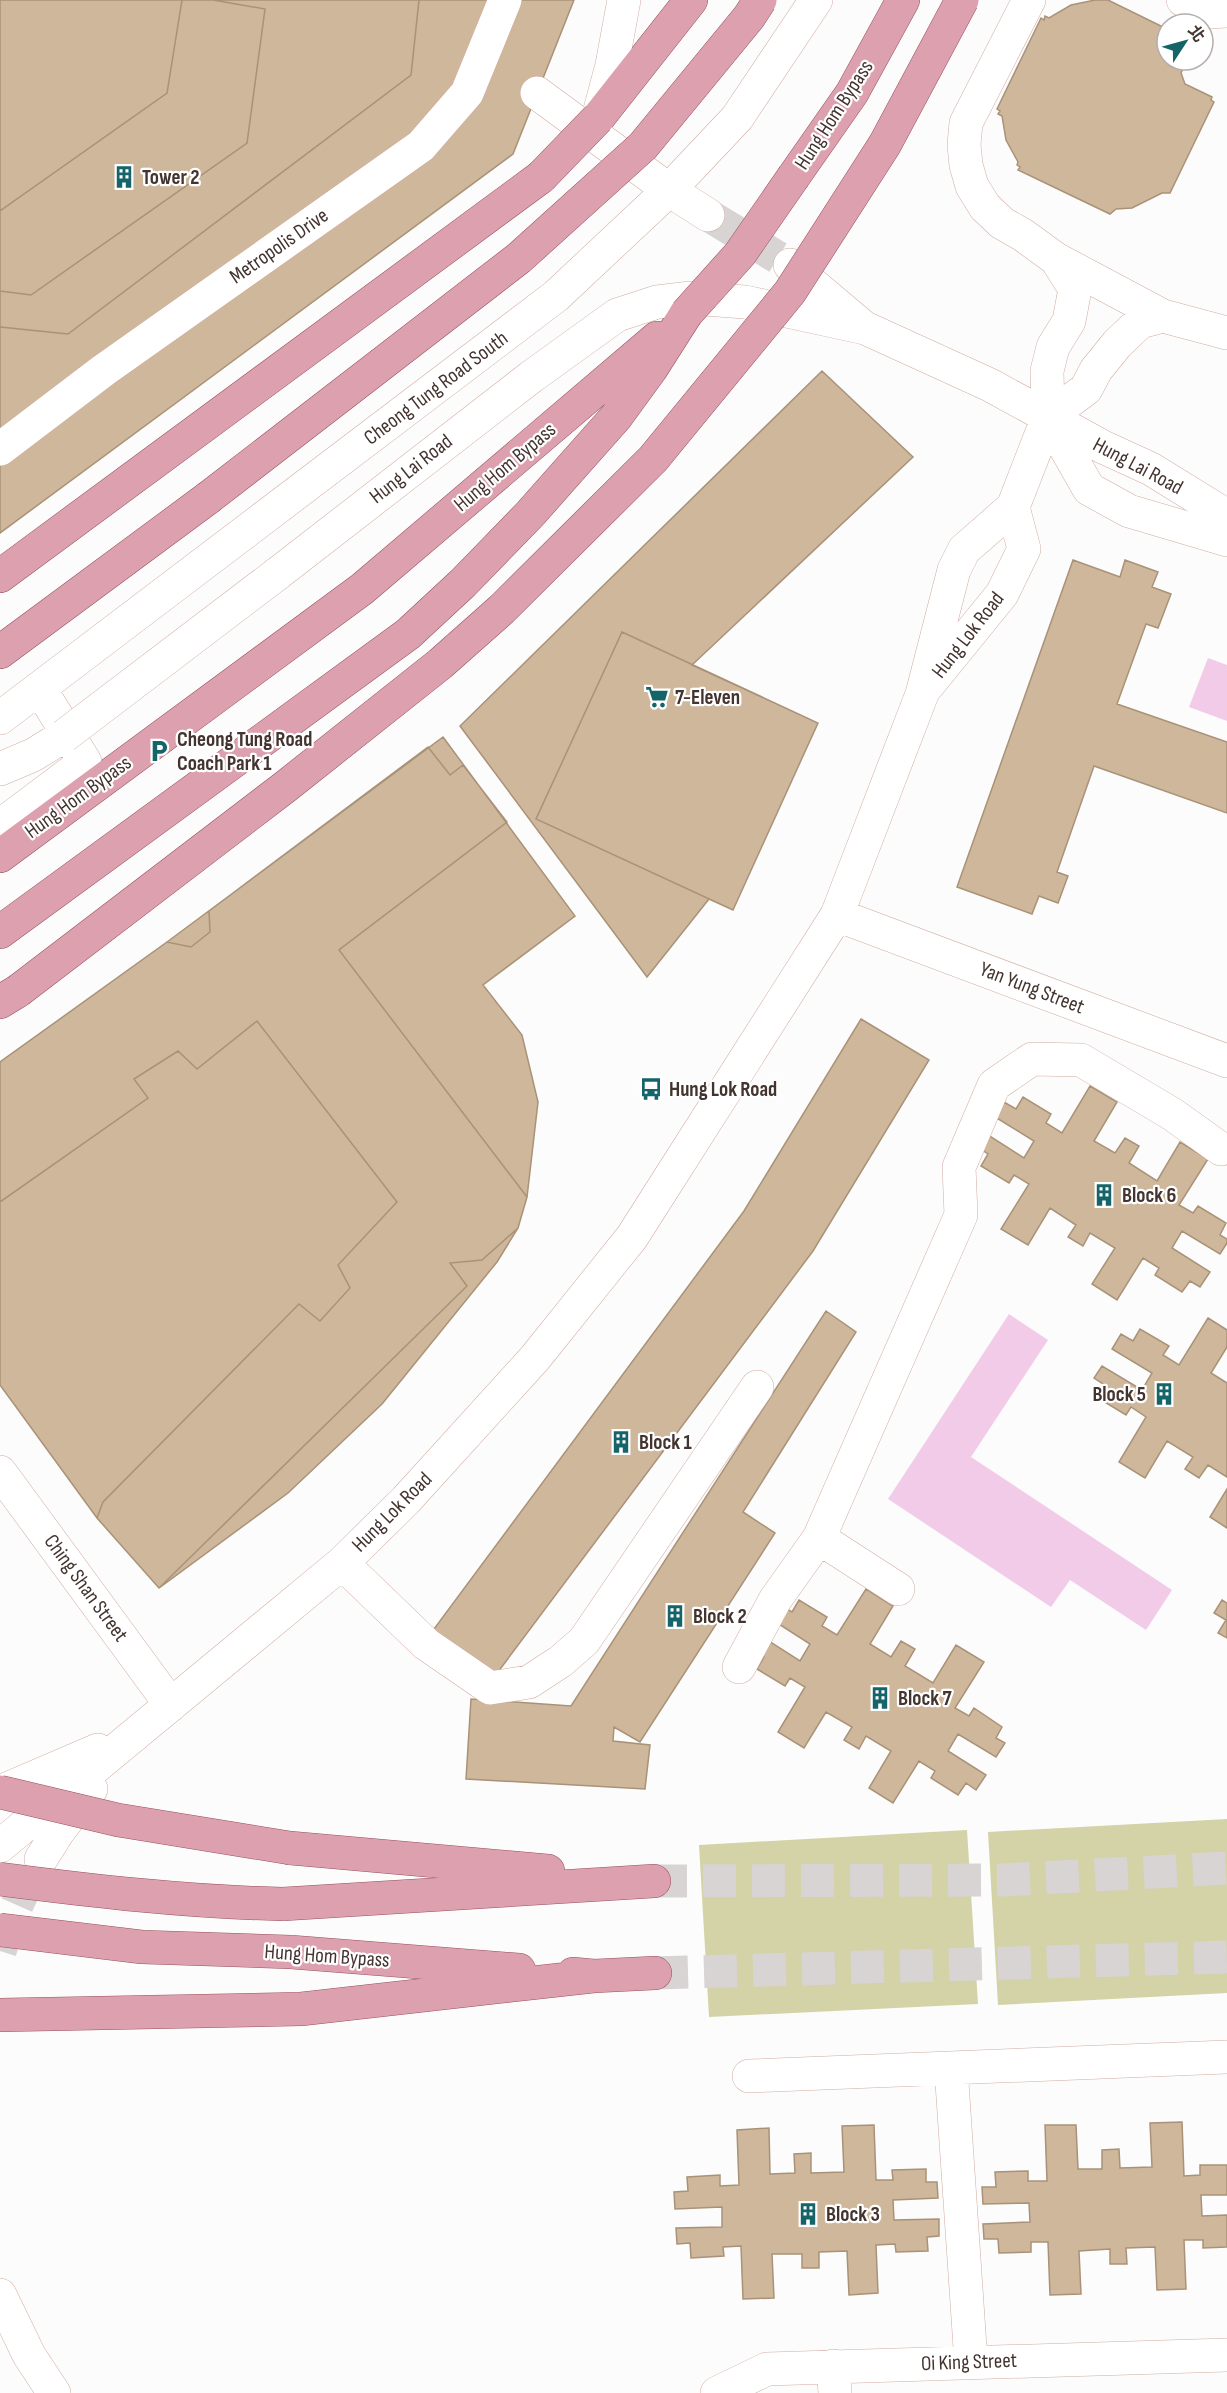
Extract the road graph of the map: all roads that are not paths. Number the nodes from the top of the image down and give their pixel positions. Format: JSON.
{"nodes":[{"id":1,"x":505,"y":0,"type":"edge"},
{"id":2,"x":624,"y":0,"type":"edge"},
{"id":3,"x":691,"y":0,"type":"edge"},
{"id":4,"x":760,"y":0,"type":"edge"},
{"id":5,"x":816,"y":0,"type":"edge"},
{"id":6,"x":903,"y":0,"type":"edge"},
{"id":7,"x":962,"y":0,"type":"edge"},
{"id":8,"x":1029,"y":0,"type":"edge"},
{"id":9,"x":1183,"y":0,"type":"edge"},
{"id":10,"x":1227,"y":11,"type":"edge"},
{"id":11,"x":537,"y":93,"type":"dead end"},
{"id":12,"x":598,"y":118,"type":"junction"},
{"id":13,"x":669,"y":190,"type":"junction"},
{"id":14,"x":708,"y":215,"type":"tunnel mouth"},
{"id":15,"x":1056,"y":259,"type":"junction"},
{"id":16,"x":790,"y":265,"type":"tunnel mouth"},
{"id":17,"x":686,"y":314,"type":"junction"},
{"id":18,"x":1163,"y":316,"type":"junction"},
{"id":19,"x":865,"y":328,"type":"junction"},
{"id":20,"x":1227,"y":333,"type":"edge"},
{"id":21,"x":1048,"y":417,"type":"junction"},
{"id":22,"x":0,"y":448,"type":"edge"},
{"id":23,"x":1013,"y":507,"type":"junction"},
{"id":24,"x":1227,"y":516,"type":"edge"},
{"id":25,"x":1227,"y":540,"type":"edge"},
{"id":26,"x":0,"y":576,"type":"edge"},
{"id":27,"x":0,"y":652,"type":"edge"},
{"id":28,"x":40,"y":689,"type":"junction"},
{"id":29,"x":922,"y":694,"type":"junction"},
{"id":30,"x":0,"y":718,"type":"edge"},
{"id":31,"x":0,"y":769,"type":"edge"},
{"id":32,"x":3,"y":843,"type":"edge"},
{"id":33,"x":837,"y":915,"type":"junction"},
{"id":34,"x":0,"y":932,"type":"edge"},
{"id":35,"x":9,"y":996,"type":"edge"},
{"id":36,"x":1227,"y":1061,"type":"edge"},
{"id":37,"x":1225,"y":1147,"type":"edge"},
{"id":38,"x":757,"y":1387,"type":"dead end"},
{"id":39,"x":0,"y":1472,"type":"edge"},
{"id":40,"x":819,"y":1538,"type":"junction"},
{"id":41,"x":342,"y":1563,"type":"junction"},
{"id":42,"x":898,"y":1589,"type":"dead end"},
{"id":43,"x":739,"y":1667,"type":"dead end"},
{"id":44,"x":171,"y":1705,"type":"junction"},
{"id":45,"x":133,"y":1735,"type":"junction"},
{"id":46,"x":0,"y":1792,"type":"edge"},
{"id":47,"x":0,"y":1846,"type":"edge"},
{"id":48,"x":41,"y":1859,"type":"tunnel mouth"},
{"id":49,"x":0,"y":1879,"type":"edge"},
{"id":50,"x":0,"y":1930,"type":"edge"},
{"id":51,"x":643,"y":1973,"type":"tunnel mouth"},
{"id":52,"x":594,"y":1976,"type":"junction"},
{"id":53,"x":0,"y":2015,"type":"edge"},
{"id":54,"x":1227,"y":2057,"type":"edge"},
{"id":55,"x":951,"y":2068,"type":"junction"},
{"id":56,"x":749,"y":2076,"type":"dead end"},
{"id":57,"x":0,"y":2295,"type":"edge"},
{"id":58,"x":1227,"y":2355,"type":"edge"},
{"id":59,"x":970,"y":2362,"type":"junction"},
{"id":60,"x":834,"y":2379,"type":"edge"},
{"id":61,"x":54,"y":2393,"type":"edge"},
{"id":62,"x":717,"y":2393,"type":"edge"}],
"edges":[{"from":1,"to":22,"type":"street","name":"Metropolis Drive"},
{"from":2,"to":12,"type":"street"},
{"from":3,"to":12,"type":"main road"},
{"from":4,"to":27,"type":"main road","bridge":true},
{"from":5,"to":13,"type":"street","name":"Cheong Tung Road South"},
{"from":6,"to":17,"type":"main road","name":"Hung Hom Bypass","bridge":true},
{"from":7,"to":35,"type":"main road","bridge":true},
{"from":8,"to":15,"type":"street"},
{"from":9,"to":10,"type":"street"},
{"from":11,"to":13,"type":"street"},
{"from":12,"to":26,"type":"main road","bridge":true},
{"from":13,"to":14,"type":"street"},
{"from":13,"to":28,"type":"street","name":"Cheong Tung Road South"},
{"from":15,"to":18,"type":"street"},
{"from":15,"to":21,"type":"street"},
{"from":16,"to":19,"type":"street","name":"Hung Lai Road"},
{"from":17,"to":32,"type":"main road","name":"Hung Hom Bypass"},
{"from":17,"to":34,"type":"main road"},
{"from":18,"to":20,"type":"street"},
{"from":18,"to":21,"type":"street"},
{"from":19,"to":21,"type":"street","name":"Hung Lai Road"},
{"from":19,"to":31,"type":"street","name":"Hung Lai Road","bridge":true},
{"from":21,"to":23,"type":"street","name":"Hung Lok Road"},
{"from":21,"to":24,"type":"street","name":"Hung Lai Road"},
{"from":21,"to":25,"type":"street","name":"Hung Lai Road"},
{"from":23,"to":29,"type":"street","name":"Hung Lok Road"},
{"from":23,"to":29,"type":"street","name":"Hung Lok Road"},
{"from":28,"to":30,"type":"street","name":"Cheong Tung Road South"},
{"from":28,"to":32,"type":"street"},
{"from":29,"to":33,"type":"street","name":"Hung Lok Road"},
{"from":33,"to":36,"type":"street","name":"Yan Yung Street"},
{"from":33,"to":41,"type":"street","name":"Hung Lok Road"},
{"from":37,"to":40,"type":"street"},
{"from":38,"to":41,"type":"street"},
{"from":39,"to":44,"type":"street","name":"Ching Shan Street"},
{"from":40,"to":42,"type":"street"},
{"from":40,"to":43,"type":"street"},
{"from":41,"to":44,"type":"street","name":"Hung Lok Road"},
{"from":44,"to":45,"type":"street","name":"Hung Lok Road"},
{"from":45,"to":46,"type":"street"},
{"from":45,"to":47,"type":"street","name":"Hung Lok Road"},
{"from":45,"to":48,"type":"street"},
{"from":46,"to":49,"type":"main road","bridge":true},
{"from":50,"to":52,"type":"main road","name":"Hung Hom Bypass","bridge":true},
{"from":51,"to":52,"type":"main road","name":"Hung Hom Bypass"},
{"from":52,"to":53,"type":"main road"},
{"from":54,"to":55,"type":"street"},
{"from":55,"to":56,"type":"street"},
{"from":55,"to":59,"type":"street"},
{"from":57,"to":61,"type":"street"},
{"from":58,"to":59,"type":"street","name":"Oi King Street"},
{"from":59,"to":60,"type":"street","name":"Oi King Street"},
{"from":60,"to":62,"type":"street","name":"Oi King Street"}]}
